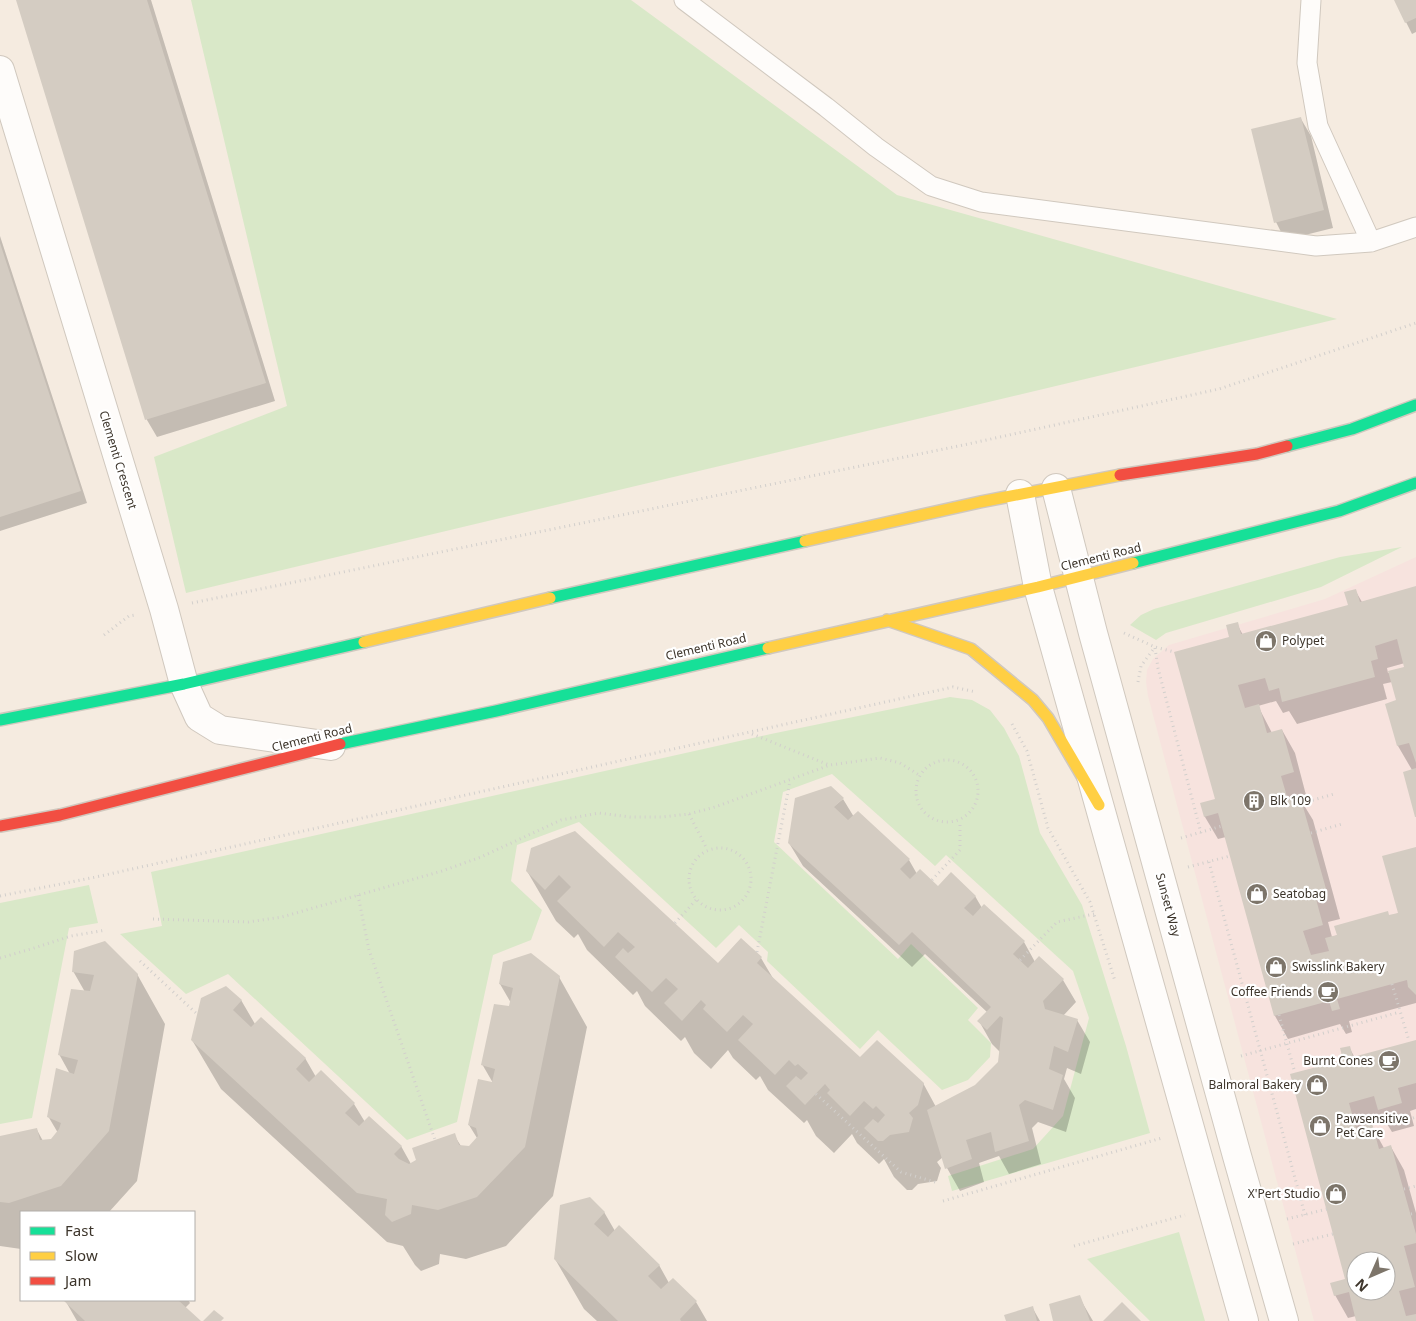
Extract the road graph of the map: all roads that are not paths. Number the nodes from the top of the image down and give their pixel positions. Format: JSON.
{"nodes":[{"id":1,"x":684,"y":0,"type":"edge"},
{"id":2,"x":1311,"y":0,"type":"edge"},
{"id":3,"x":0,"y":70,"type":"edge"},
{"id":4,"x":1416,"y":227,"type":"edge"},
{"id":5,"x":1371,"y":242,"type":"junction"},
{"id":6,"x":1416,"y":405,"type":"edge"},
{"id":7,"x":1416,"y":483,"type":"edge"},
{"id":8,"x":1056,"y":488,"type":"junction"},
{"id":9,"x":1020,"y":494,"type":"junction"},
{"id":10,"x":1080,"y":576,"type":"junction"},
{"id":11,"x":1038,"y":587,"type":"junction"},
{"id":12,"x":886,"y":620,"type":"junction"},
{"id":13,"x":184,"y":684,"type":"junction"},
{"id":14,"x":0,"y":720,"type":"edge"},
{"id":15,"x":331,"y":746,"type":"junction"},
{"id":16,"x":1098,"y":805,"type":"junction"},
{"id":17,"x":0,"y":826,"type":"edge"},
{"id":18,"x":1244,"y":1321,"type":"edge"},
{"id":19,"x":1284,"y":1321,"type":"edge"}],
"edges":[{"from":1,"to":5,"type":"lane"},
{"from":2,"to":5,"type":"lane"},
{"from":3,"to":13,"type":"street","name":"Clementi Crescent"},
{"from":4,"to":5,"type":"lane"},
{"from":6,"to":8,"type":"main road"},
{"from":7,"to":10,"type":"main road","name":"Clementi Road"},
{"from":8,"to":9,"type":"main road"},
{"from":8,"to":10,"type":"street","name":"Sunset Way"},
{"from":9,"to":11,"type":"street"},
{"from":9,"to":13,"type":"main road"},
{"from":10,"to":11,"type":"main road","name":"Clementi Road"},
{"from":10,"to":19,"type":"street","name":"Sunset Way"},
{"from":11,"to":12,"type":"main road","name":"Clementi Road"},
{"from":11,"to":16,"type":"street"},
{"from":12,"to":15,"type":"main road","name":"Clementi Road"},
{"from":12,"to":16,"type":"main road"},
{"from":13,"to":14,"type":"main road"},
{"from":13,"to":15,"type":"street","name":"Clementi Crescent"},
{"from":15,"to":17,"type":"main road","name":"Clementi Road"},
{"from":16,"to":18,"type":"street"}]}
